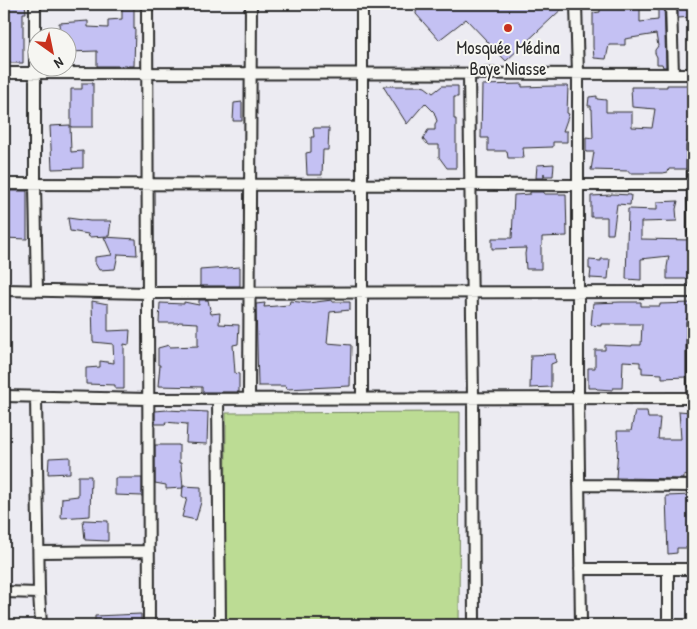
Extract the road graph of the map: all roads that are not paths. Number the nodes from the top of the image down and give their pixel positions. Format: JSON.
{"nodes":[{"id":1,"x":35,"y":4,"type":"edge"},
{"id":2,"x":148,"y":4,"type":"edge"},
{"id":3,"x":251,"y":4,"type":"edge"},
{"id":4,"x":362,"y":4,"type":"edge"},
{"id":5,"x":576,"y":4,"type":"edge"},
{"id":6,"x":672,"y":4,"type":"edge"},
{"id":7,"x":35,"y":28,"type":"edge"},
{"id":8,"x":4,"y":73,"type":"edge"},
{"id":9,"x":28,"y":73,"type":"edge"},
{"id":10,"x":78,"y":73,"type":"edge"},
{"id":11,"x":148,"y":74,"type":"junction"},
{"id":12,"x":251,"y":74,"type":"junction"},
{"id":13,"x":362,"y":74,"type":"junction"},
{"id":14,"x":468,"y":74,"type":"junction"},
{"id":15,"x":578,"y":74,"type":"junction"},
{"id":16,"x":673,"y":74,"type":"junction"},
{"id":17,"x":693,"y":74,"type":"edge"},
{"id":18,"x":35,"y":78,"type":"edge"},
{"id":19,"x":693,"y":146,"type":"edge"},
{"id":20,"x":4,"y":184,"type":"edge"},
{"id":21,"x":693,"y":184,"type":"edge"},
{"id":22,"x":35,"y":185,"type":"junction"},
{"id":23,"x":148,"y":185,"type":"junction"},
{"id":24,"x":250,"y":185,"type":"junction"},
{"id":25,"x":362,"y":185,"type":"junction"},
{"id":26,"x":470,"y":185,"type":"junction"},
{"id":27,"x":578,"y":185,"type":"junction"},
{"id":28,"x":693,"y":233,"type":"edge"},
{"id":29,"x":4,"y":290,"type":"edge"},
{"id":30,"x":37,"y":291,"type":"junction"},
{"id":31,"x":472,"y":292,"type":"junction"},
{"id":32,"x":578,"y":292,"type":"junction"},
{"id":33,"x":693,"y":292,"type":"edge"},
{"id":34,"x":148,"y":293,"type":"junction"},
{"id":35,"x":250,"y":293,"type":"junction"},
{"id":36,"x":362,"y":293,"type":"junction"},
{"id":37,"x":693,"y":322,"type":"edge"},
{"id":38,"x":693,"y":384,"type":"edge"},
{"id":39,"x":4,"y":396,"type":"edge"},
{"id":40,"x":36,"y":396,"type":"junction"},
{"id":41,"x":362,"y":398,"type":"junction"},
{"id":42,"x":473,"y":398,"type":"junction"},
{"id":43,"x":578,"y":398,"type":"junction"},
{"id":44,"x":693,"y":398,"type":"edge"},
{"id":45,"x":148,"y":399,"type":"junction"},
{"id":46,"x":218,"y":399,"type":"junction"},
{"id":47,"x":249,"y":399,"type":"junction"},
{"id":48,"x":579,"y":485,"type":"junction"},
{"id":49,"x":693,"y":486,"type":"edge"},
{"id":50,"x":149,"y":551,"type":"junction"},
{"id":51,"x":39,"y":552,"type":"junction"},
{"id":52,"x":580,"y":569,"type":"junction"},
{"id":53,"x":668,"y":569,"type":"junction"},
{"id":54,"x":693,"y":569,"type":"edge"},
{"id":55,"x":4,"y":592,"type":"edge"},
{"id":56,"x":39,"y":593,"type":"junction"},
{"id":57,"x":41,"y":625,"type":"edge"},
{"id":58,"x":149,"y":625,"type":"edge"},
{"id":59,"x":220,"y":625,"type":"edge"},
{"id":60,"x":474,"y":625,"type":"edge"},
{"id":61,"x":580,"y":625,"type":"edge"},
{"id":62,"x":668,"y":625,"type":"edge"}],
"edges":[{"from":1,"to":7,"type":"street"},
{"from":2,"to":11,"type":"street"},
{"from":3,"to":12,"type":"street"},
{"from":4,"to":13,"type":"street"},
{"from":5,"to":15,"type":"street"},
{"from":6,"to":16,"type":"street"},
{"from":8,"to":9,"type":"street"},
{"from":10,"to":11,"type":"street"},
{"from":11,"to":12,"type":"street"},
{"from":11,"to":23,"type":"street"},
{"from":12,"to":13,"type":"street"},
{"from":12,"to":24,"type":"street"},
{"from":13,"to":14,"type":"street"},
{"from":13,"to":25,"type":"street"},
{"from":14,"to":15,"type":"street"},
{"from":14,"to":26,"type":"street"},
{"from":15,"to":16,"type":"street"},
{"from":15,"to":27,"type":"street"},
{"from":16,"to":17,"type":"street"},
{"from":18,"to":22,"type":"street"},
{"from":19,"to":21,"type":"street"},
{"from":20,"to":22,"type":"street"},
{"from":21,"to":27,"type":"street"},
{"from":21,"to":28,"type":"street"},
{"from":22,"to":23,"type":"street"},
{"from":22,"to":30,"type":"street"},
{"from":23,"to":24,"type":"street"},
{"from":23,"to":34,"type":"street"},
{"from":24,"to":25,"type":"street"},
{"from":24,"to":35,"type":"street"},
{"from":25,"to":26,"type":"street"},
{"from":25,"to":36,"type":"street"},
{"from":26,"to":27,"type":"street"},
{"from":26,"to":31,"type":"street"},
{"from":27,"to":32,"type":"street"},
{"from":29,"to":30,"type":"street"},
{"from":30,"to":34,"type":"street"},
{"from":31,"to":32,"type":"street"},
{"from":31,"to":36,"type":"street"},
{"from":31,"to":42,"type":"street"},
{"from":32,"to":33,"type":"street"},
{"from":32,"to":43,"type":"street"},
{"from":34,"to":35,"type":"street"},
{"from":34,"to":45,"type":"street"},
{"from":35,"to":36,"type":"street"},
{"from":35,"to":47,"type":"street"},
{"from":36,"to":41,"type":"street"},
{"from":37,"to":38,"type":"street"},
{"from":39,"to":40,"type":"street"},
{"from":40,"to":45,"type":"street"},
{"from":40,"to":51,"type":"street"},
{"from":41,"to":42,"type":"street"},
{"from":41,"to":47,"type":"street"},
{"from":42,"to":43,"type":"street"},
{"from":42,"to":60,"type":"street"},
{"from":43,"to":44,"type":"street"},
{"from":43,"to":48,"type":"street"},
{"from":45,"to":46,"type":"street"},
{"from":45,"to":50,"type":"street"},
{"from":46,"to":47,"type":"street"},
{"from":46,"to":59,"type":"street"},
{"from":48,"to":49,"type":"street"},
{"from":48,"to":52,"type":"street"},
{"from":50,"to":51,"type":"street"},
{"from":50,"to":58,"type":"street"},
{"from":51,"to":56,"type":"street"},
{"from":52,"to":53,"type":"street"},
{"from":52,"to":61,"type":"street"},
{"from":53,"to":54,"type":"street"},
{"from":53,"to":62,"type":"street"},
{"from":55,"to":56,"type":"street"},
{"from":56,"to":57,"type":"street"}]}
